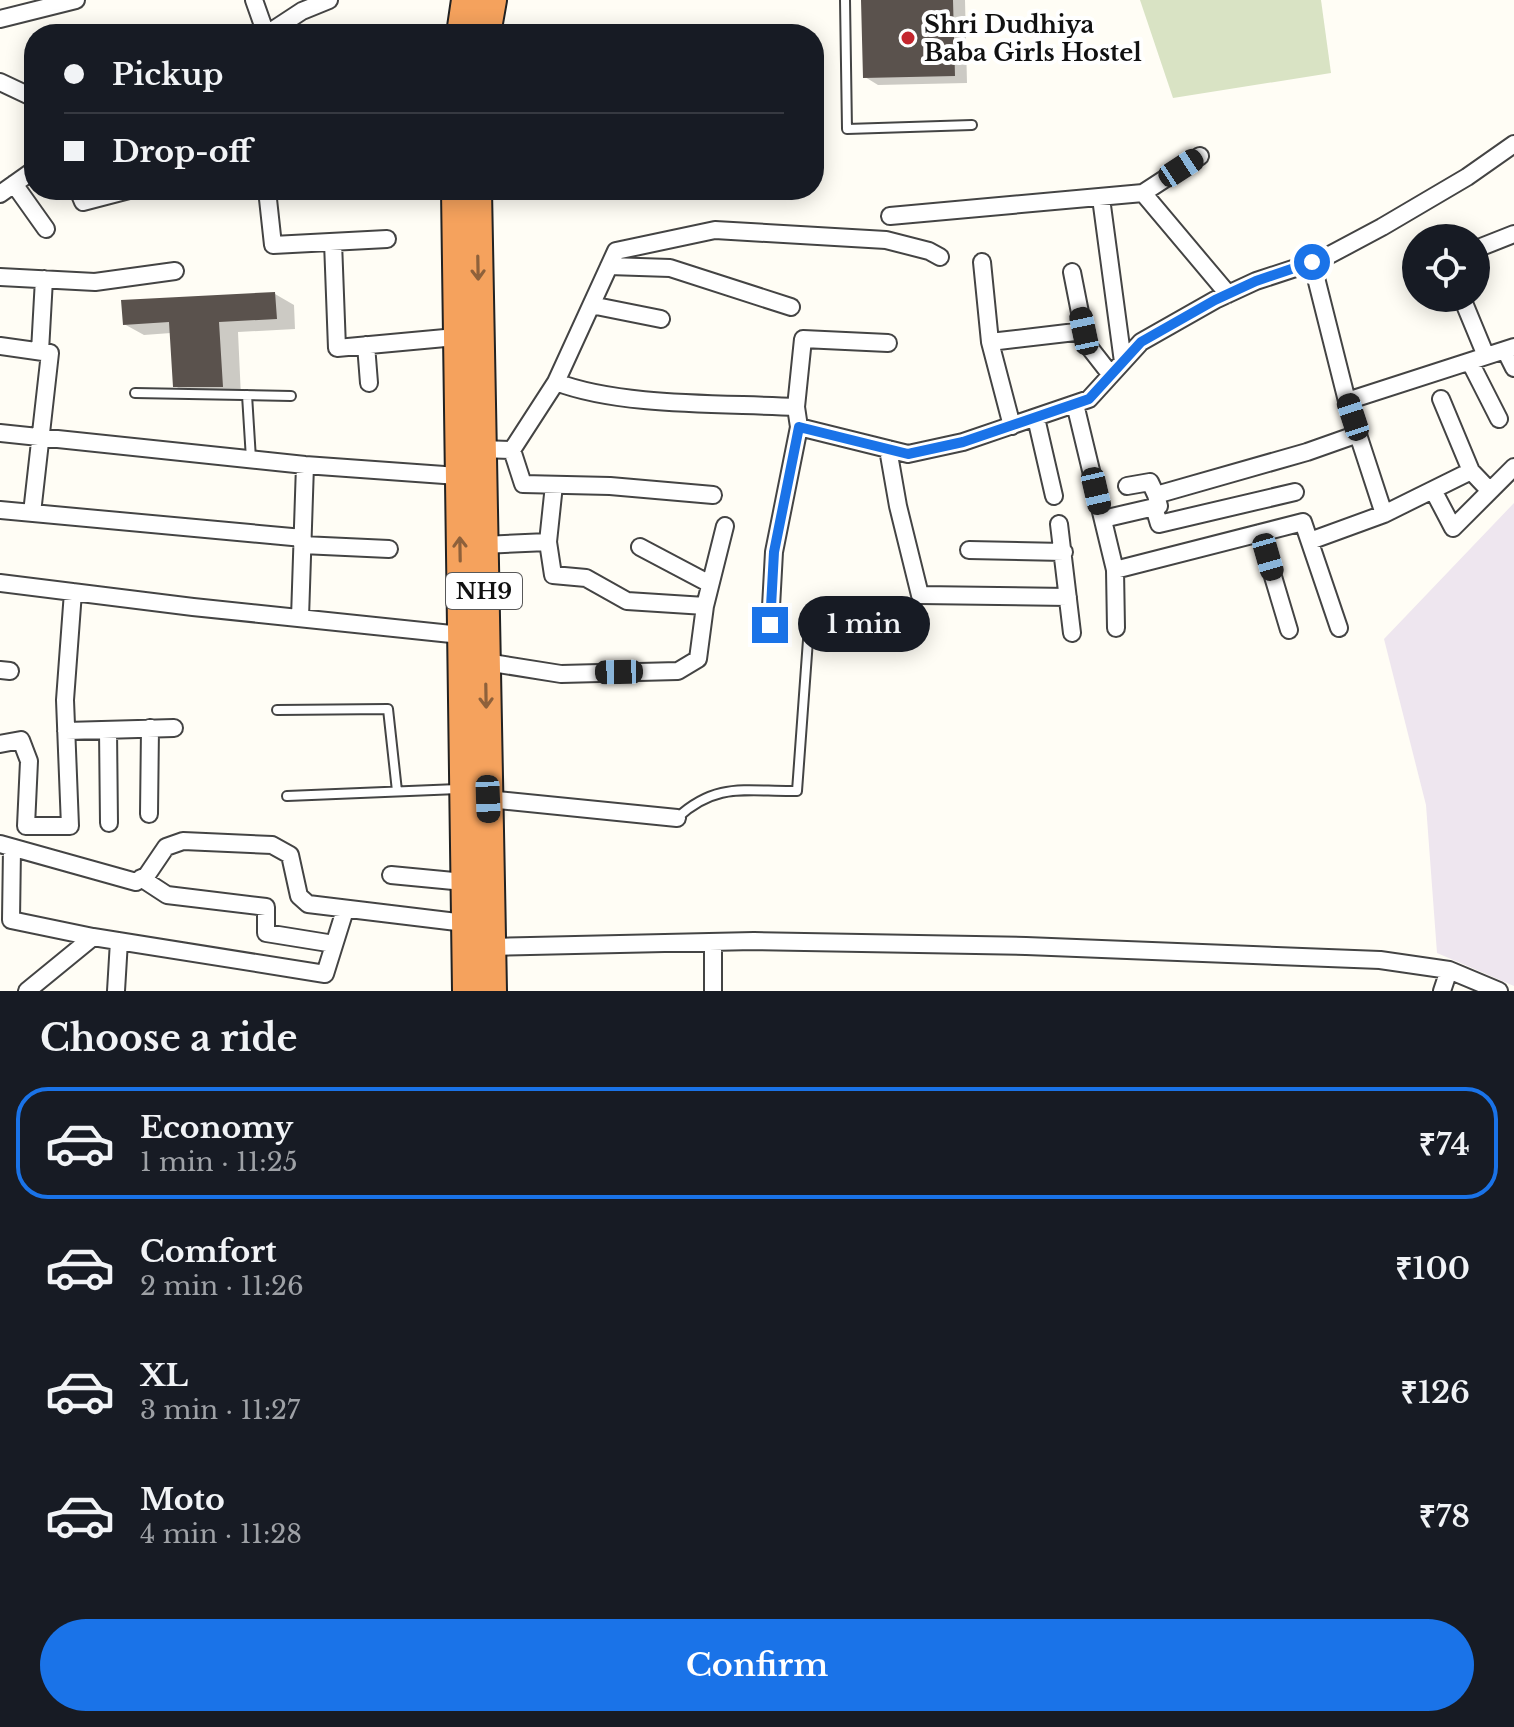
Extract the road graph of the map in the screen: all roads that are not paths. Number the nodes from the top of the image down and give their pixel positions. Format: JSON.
{"nodes":[{"id":1,"x":76,"y":0,"type":"edge"},
{"id":2,"x":254,"y":0,"type":"edge"},
{"id":3,"x":329,"y":0,"type":"edge"},
{"id":4,"x":466,"y":0,"type":"edge"},
{"id":5,"x":492,"y":0,"type":"edge"},
{"id":6,"x":845,"y":0,"type":"edge"},
{"id":7,"x":0,"y":19,"type":"edge"},
{"id":8,"x":262,"y":24,"type":"edge"},
{"id":9,"x":282,"y":24,"type":"edge"},
{"id":10,"x":462,"y":24,"type":"edge"},
{"id":11,"x":488,"y":24,"type":"edge"},
{"id":12,"x":0,"y":82,"type":"edge"},
{"id":13,"x":24,"y":93,"type":"edge"},
{"id":14,"x":972,"y":125,"type":"dead end"},
{"id":15,"x":1513,"y":147,"type":"edge"},
{"id":16,"x":1200,"y":156,"type":"dead end"},
{"id":17,"x":24,"y":177,"type":"edge"},
{"id":18,"x":7,"y":189,"type":"edge"},
{"id":19,"x":1143,"y":193,"type":"junction"},
{"id":20,"x":1101,"y":198,"type":"junction"},
{"id":21,"x":268,"y":200,"type":"edge"},
{"id":22,"x":456,"y":200,"type":"edge"},
{"id":23,"x":477,"y":200,"type":"edge"},
{"id":24,"x":890,"y":216,"type":"dead end"},
{"id":25,"x":46,"y":229,"type":"dead end"},
{"id":26,"x":1514,"y":234,"type":"edge"},
{"id":27,"x":387,"y":239,"type":"dead end"},
{"id":28,"x":333,"y":242,"type":"junction"},
{"id":29,"x":1490,"y":243,"type":"edge"},
{"id":30,"x":940,"y":257,"type":"dead end"},
{"id":31,"x":982,"y":262,"type":"dead end"},
{"id":32,"x":1312,"y":262,"type":"junction"},
{"id":33,"x":609,"y":266,"type":"junction"},
{"id":34,"x":175,"y":271,"type":"dead end"},
{"id":35,"x":1072,"y":272,"type":"dead end"},
{"id":36,"x":0,"y":277,"type":"edge"},
{"id":37,"x":44,"y":279,"type":"junction"},
{"id":38,"x":1228,"y":294,"type":"junction"},
{"id":39,"x":591,"y":305,"type":"junction"},
{"id":40,"x":791,"y":307,"type":"dead end"},
{"id":41,"x":1468,"y":312,"type":"edge"},
{"id":42,"x":661,"y":319,"type":"dead end"},
{"id":43,"x":1084,"y":331,"type":"junction"},
{"id":44,"x":456,"y":337,"type":"junction"},
{"id":45,"x":990,"y":342,"type":"junction"},
{"id":46,"x":888,"y":343,"type":"dead end"},
{"id":47,"x":366,"y":345,"type":"junction"},
{"id":48,"x":0,"y":346,"type":"edge"},
{"id":49,"x":1509,"y":349,"type":"edge"},
{"id":50,"x":40,"y":351,"type":"junction"},
{"id":51,"x":1486,"y":356,"type":"junction"},
{"id":52,"x":1123,"y":362,"type":"junction"},
{"id":53,"x":1470,"y":362,"type":"junction"},
{"id":54,"x":1514,"y":368,"type":"edge"},
{"id":55,"x":1111,"y":375,"type":"junction"},
{"id":56,"x":556,"y":382,"type":"junction"},
{"id":57,"x":369,"y":383,"type":"dead end"},
{"id":58,"x":135,"y":393,"type":"dead end"},
{"id":59,"x":247,"y":395,"type":"junction"},
{"id":60,"x":291,"y":396,"type":"dead end"},
{"id":61,"x":1441,"y":399,"type":"dead end"},
{"id":62,"x":1347,"y":401,"type":"junction"},
{"id":63,"x":1075,"y":404,"type":"junction"},
{"id":64,"x":796,"y":407,"type":"junction"},
{"id":65,"x":1036,"y":418,"type":"junction"},
{"id":66,"x":1499,"y":419,"type":"dead end"},
{"id":67,"x":1012,"y":426,"type":"junction"},
{"id":68,"x":799,"y":427,"type":"junction"},
{"id":69,"x":0,"y":433,"type":"edge"},
{"id":70,"x":1358,"y":434,"type":"junction"},
{"id":71,"x":41,"y":437,"type":"junction"},
{"id":72,"x":481,"y":449,"type":"junction"},
{"id":73,"x":888,"y":449,"type":"junction"},
{"id":74,"x":512,"y":450,"type":"junction"},
{"id":75,"x":251,"y":460,"type":"junction"},
{"id":76,"x":305,"y":465,"type":"junction"},
{"id":77,"x":1514,"y":467,"type":"edge"},
{"id":78,"x":1471,"y":471,"type":"junction"},
{"id":79,"x":458,"y":476,"type":"junction"},
{"id":80,"x":554,"y":485,"type":"junction"},
{"id":81,"x":1127,"y":486,"type":"dead end"},
{"id":82,"x":1433,"y":490,"type":"junction"},
{"id":83,"x":1490,"y":491,"type":"junction"},
{"id":84,"x":1295,"y":492,"type":"dead end"},
{"id":85,"x":713,"y":495,"type":"dead end"},
{"id":86,"x":1054,"y":496,"type":"dead end"},
{"id":87,"x":1155,"y":501,"type":"junction"},
{"id":88,"x":0,"y":510,"type":"edge"},
{"id":89,"x":32,"y":513,"type":"junction"},
{"id":90,"x":1384,"y":514,"type":"junction"},
{"id":91,"x":1103,"y":519,"type":"junction"},
{"id":92,"x":1059,"y":524,"type":"dead end"},
{"id":93,"x":725,"y":526,"type":"dead end"},
{"id":94,"x":1260,"y":533,"type":"junction"},
{"id":95,"x":1310,"y":541,"type":"junction"},
{"id":96,"x":303,"y":542,"type":"junction"},
{"id":97,"x":548,"y":542,"type":"junction"},
{"id":98,"x":483,"y":545,"type":"junction"},
{"id":99,"x":640,"y":547,"type":"dead end"},
{"id":100,"x":389,"y":549,"type":"dead end"},
{"id":101,"x":969,"y":550,"type":"dead end"},
{"id":102,"x":1064,"y":552,"type":"junction"},
{"id":103,"x":1115,"y":570,"type":"junction"},
{"id":104,"x":0,"y":583,"type":"edge"},
{"id":105,"x":710,"y":584,"type":"junction"},
{"id":106,"x":73,"y":592,"type":"junction"},
{"id":107,"x":1068,"y":597,"type":"junction"},
{"id":108,"x":705,"y":606,"type":"junction"},
{"id":109,"x":300,"y":618,"type":"junction"},
{"id":110,"x":770,"y":625,"type":"dead end"},
{"id":111,"x":1116,"y":628,"type":"dead end"},
{"id":112,"x":1339,"y":628,"type":"dead end"},
{"id":113,"x":1289,"y":630,"type":"dead end"},
{"id":114,"x":1072,"y":633,"type":"dead end"},
{"id":115,"x":461,"y":635,"type":"junction"},
{"id":116,"x":808,"y":640,"type":"dead end"},
{"id":117,"x":486,"y":662,"type":"junction"},
{"id":118,"x":277,"y":710,"type":"dead end"},
{"id":119,"x":150,"y":728,"type":"junction"},
{"id":120,"x":174,"y":728,"type":"dead end"},
{"id":121,"x":108,"y":730,"type":"junction"},
{"id":122,"x":66,"y":731,"type":"junction"},
{"id":123,"x":0,"y":744,"type":"edge"},
{"id":124,"x":397,"y":791,"type":"junction"},
{"id":125,"x":475,"y":794,"type":"junction"},
{"id":126,"x":287,"y":796,"type":"dead end"},
{"id":127,"x":149,"y":814,"type":"dead end"},
{"id":128,"x":677,"y":818,"type":"joint"},
{"id":129,"x":109,"y":823,"type":"dead end"},
{"id":130,"x":6,"y":846,"type":"edge"},
{"id":131,"x":391,"y":875,"type":"dead end"},
{"id":132,"x":141,"y":878,"type":"junction"},
{"id":133,"x":464,"y":882,"type":"junction"},
{"id":134,"x":345,"y":910,"type":"junction"},
{"id":135,"x":465,"y":923,"type":"junction"},
{"id":136,"x":93,"y":937,"type":"junction"},
{"id":137,"x":119,"y":941,"type":"junction"},
{"id":138,"x":713,"y":942,"type":"junction"},
{"id":139,"x":334,"y":944,"type":"junction"},
{"id":140,"x":491,"y":947,"type":"junction"},
{"id":141,"x":1449,"y":970,"type":"junction"},
{"id":142,"x":325,"y":974,"type":"junction"},
{"id":143,"x":27,"y":991,"type":"edge"},
{"id":144,"x":116,"y":991,"type":"edge"},
{"id":145,"x":318,"y":991,"type":"edge"},
{"id":146,"x":467,"y":991,"type":"edge"},
{"id":147,"x":492,"y":991,"type":"edge"},
{"id":148,"x":713,"y":991,"type":"edge"},
{"id":149,"x":1442,"y":991,"type":"edge"},
{"id":150,"x":1499,"y":991,"type":"edge"}],
"edges":[{"from":1,"to":7,"type":"street"},
{"from":2,"to":8,"type":"street"},
{"from":3,"to":9,"type":"street"},
{"from":4,"to":10,"type":"highway"},
{"from":5,"to":11,"type":"highway"},
{"from":6,"to":14,"type":"lane"},
{"from":12,"to":13,"type":"street"},
{"from":15,"to":32,"type":"street"},
{"from":16,"to":19,"type":"street"},
{"from":17,"to":18,"type":"street"},
{"from":18,"to":25,"type":"street"},
{"from":19,"to":20,"type":"street"},
{"from":19,"to":38,"type":"street"},
{"from":20,"to":24,"type":"street"},
{"from":20,"to":52,"type":"street"},
{"from":21,"to":28,"type":"street"},
{"from":22,"to":44,"type":"highway","number":"NH9"},
{"from":23,"to":72,"type":"highway","number":"NH9","one_way":true},
{"from":26,"to":29,"type":"street"},
{"from":27,"to":28,"type":"street"},
{"from":28,"to":47,"type":"street"},
{"from":30,"to":33,"type":"street"},
{"from":31,"to":45,"type":"street"},
{"from":32,"to":38,"type":"street"},
{"from":32,"to":62,"type":"street"},
{"from":33,"to":39,"type":"street"},
{"from":33,"to":40,"type":"street"},
{"from":34,"to":37,"type":"street"},
{"from":35,"to":43,"type":"street"},
{"from":36,"to":37,"type":"street"},
{"from":37,"to":50,"type":"street"},
{"from":38,"to":52,"type":"street"},
{"from":39,"to":42,"type":"street"},
{"from":39,"to":56,"type":"street"},
{"from":41,"to":51,"type":"street"},
{"from":43,"to":45,"type":"street"},
{"from":43,"to":55,"type":"street"},
{"from":44,"to":47,"type":"street"},
{"from":44,"to":79,"type":"highway","number":"NH9"},
{"from":45,"to":67,"type":"street"},
{"from":46,"to":64,"type":"street"},
{"from":47,"to":57,"type":"street"},
{"from":48,"to":50,"type":"street"},
{"from":49,"to":51,"type":"street"},
{"from":49,"to":54,"type":"street"},
{"from":50,"to":71,"type":"street"},
{"from":51,"to":53,"type":"street"},
{"from":52,"to":55,"type":"street"},
{"from":53,"to":62,"type":"street"},
{"from":53,"to":66,"type":"street"},
{"from":55,"to":63,"type":"street"},
{"from":56,"to":64,"type":"street"},
{"from":56,"to":74,"type":"street"},
{"from":58,"to":59,"type":"lane"},
{"from":59,"to":60,"type":"lane"},
{"from":59,"to":75,"type":"lane"},
{"from":61,"to":78,"type":"street"},
{"from":62,"to":70,"type":"street"},
{"from":63,"to":65,"type":"street"},
{"from":63,"to":91,"type":"street"},
{"from":64,"to":68,"type":"street"},
{"from":65,"to":67,"type":"street"},
{"from":65,"to":86,"type":"street"},
{"from":67,"to":73,"type":"street"},
{"from":68,"to":73,"type":"street"},
{"from":68,"to":110,"type":"street"},
{"from":69,"to":71,"type":"street"},
{"from":70,"to":87,"type":"street"},
{"from":70,"to":90,"type":"street"},
{"from":71,"to":75,"type":"street"},
{"from":71,"to":89,"type":"street"},
{"from":72,"to":74,"type":"street"},
{"from":72,"to":98,"type":"highway","number":"NH9"},
{"from":73,"to":107,"type":"street"},
{"from":74,"to":80,"type":"street"},
{"from":75,"to":76,"type":"street"},
{"from":76,"to":79,"type":"street"},
{"from":76,"to":96,"type":"street"},
{"from":77,"to":83,"type":"street"},
{"from":78,"to":82,"type":"street"},
{"from":78,"to":83,"type":"street"},
{"from":115,"to":79,"type":"highway","number":"NH9","one_way":true},
{"from":80,"to":85,"type":"street"},
{"from":80,"to":97,"type":"street"},
{"from":81,"to":87,"type":"street"},
{"from":82,"to":83,"type":"street"},
{"from":82,"to":90,"type":"street"},
{"from":84,"to":87,"type":"street"},
{"from":87,"to":91,"type":"street"},
{"from":88,"to":89,"type":"street"},
{"from":89,"to":96,"type":"street"},
{"from":90,"to":95,"type":"street"},
{"from":91,"to":103,"type":"street"},
{"from":92,"to":102,"type":"street"},
{"from":93,"to":105,"type":"street"},
{"from":94,"to":95,"type":"street"},
{"from":94,"to":103,"type":"street"},
{"from":94,"to":113,"type":"street"},
{"from":95,"to":112,"type":"street"},
{"from":96,"to":100,"type":"street"},
{"from":96,"to":109,"type":"street"},
{"from":97,"to":98,"type":"street"},
{"from":97,"to":108,"type":"street"},
{"from":98,"to":117,"type":"highway","number":"NH9"},
{"from":99,"to":105,"type":"street"},
{"from":101,"to":102,"type":"street"},
{"from":102,"to":107,"type":"street"},
{"from":103,"to":111,"type":"street"},
{"from":104,"to":106,"type":"street"},
{"from":105,"to":108,"type":"street"},
{"from":106,"to":109,"type":"street"},
{"from":106,"to":122,"type":"street"},
{"from":107,"to":114,"type":"street"},
{"from":108,"to":117,"type":"street"},
{"from":109,"to":115,"type":"street"},
{"from":115,"to":125,"type":"highway","number":"NH9"},
{"from":116,"to":128,"type":"lane"},
{"from":117,"to":125,"type":"highway","number":"NH9","one_way":true},
{"from":118,"to":124,"type":"lane"},
{"from":119,"to":120,"type":"street"},
{"from":119,"to":121,"type":"street"},
{"from":119,"to":127,"type":"street"},
{"from":121,"to":122,"type":"street"},
{"from":121,"to":129,"type":"street"},
{"from":122,"to":123,"type":"street"},
{"from":124,"to":125,"type":"lane"},
{"from":124,"to":126,"type":"lane"},
{"from":125,"to":128,"type":"street"},
{"from":125,"to":133,"type":"highway","number":"NH9"},
{"from":125,"to":140,"type":"highway","number":"NH9"},
{"from":130,"to":132,"type":"street"},
{"from":130,"to":136,"type":"street"},
{"from":131,"to":133,"type":"street"},
{"from":132,"to":134,"type":"street"},
{"from":132,"to":139,"type":"street"},
{"from":133,"to":135,"type":"highway","number":"NH9"},
{"from":134,"to":135,"type":"street"},
{"from":134,"to":139,"type":"street"},
{"from":135,"to":146,"type":"highway","number":"NH9"},
{"from":136,"to":137,"type":"street"},
{"from":136,"to":143,"type":"street"},
{"from":137,"to":142,"type":"street"},
{"from":137,"to":144,"type":"street"},
{"from":138,"to":140,"type":"street"},
{"from":138,"to":141,"type":"street"},
{"from":138,"to":148,"type":"street"},
{"from":139,"to":142,"type":"street"},
{"from":140,"to":147,"type":"highway","number":"NH9"},
{"from":141,"to":149,"type":"street"},
{"from":141,"to":150,"type":"street"},
{"from":142,"to":145,"type":"street"}]}
